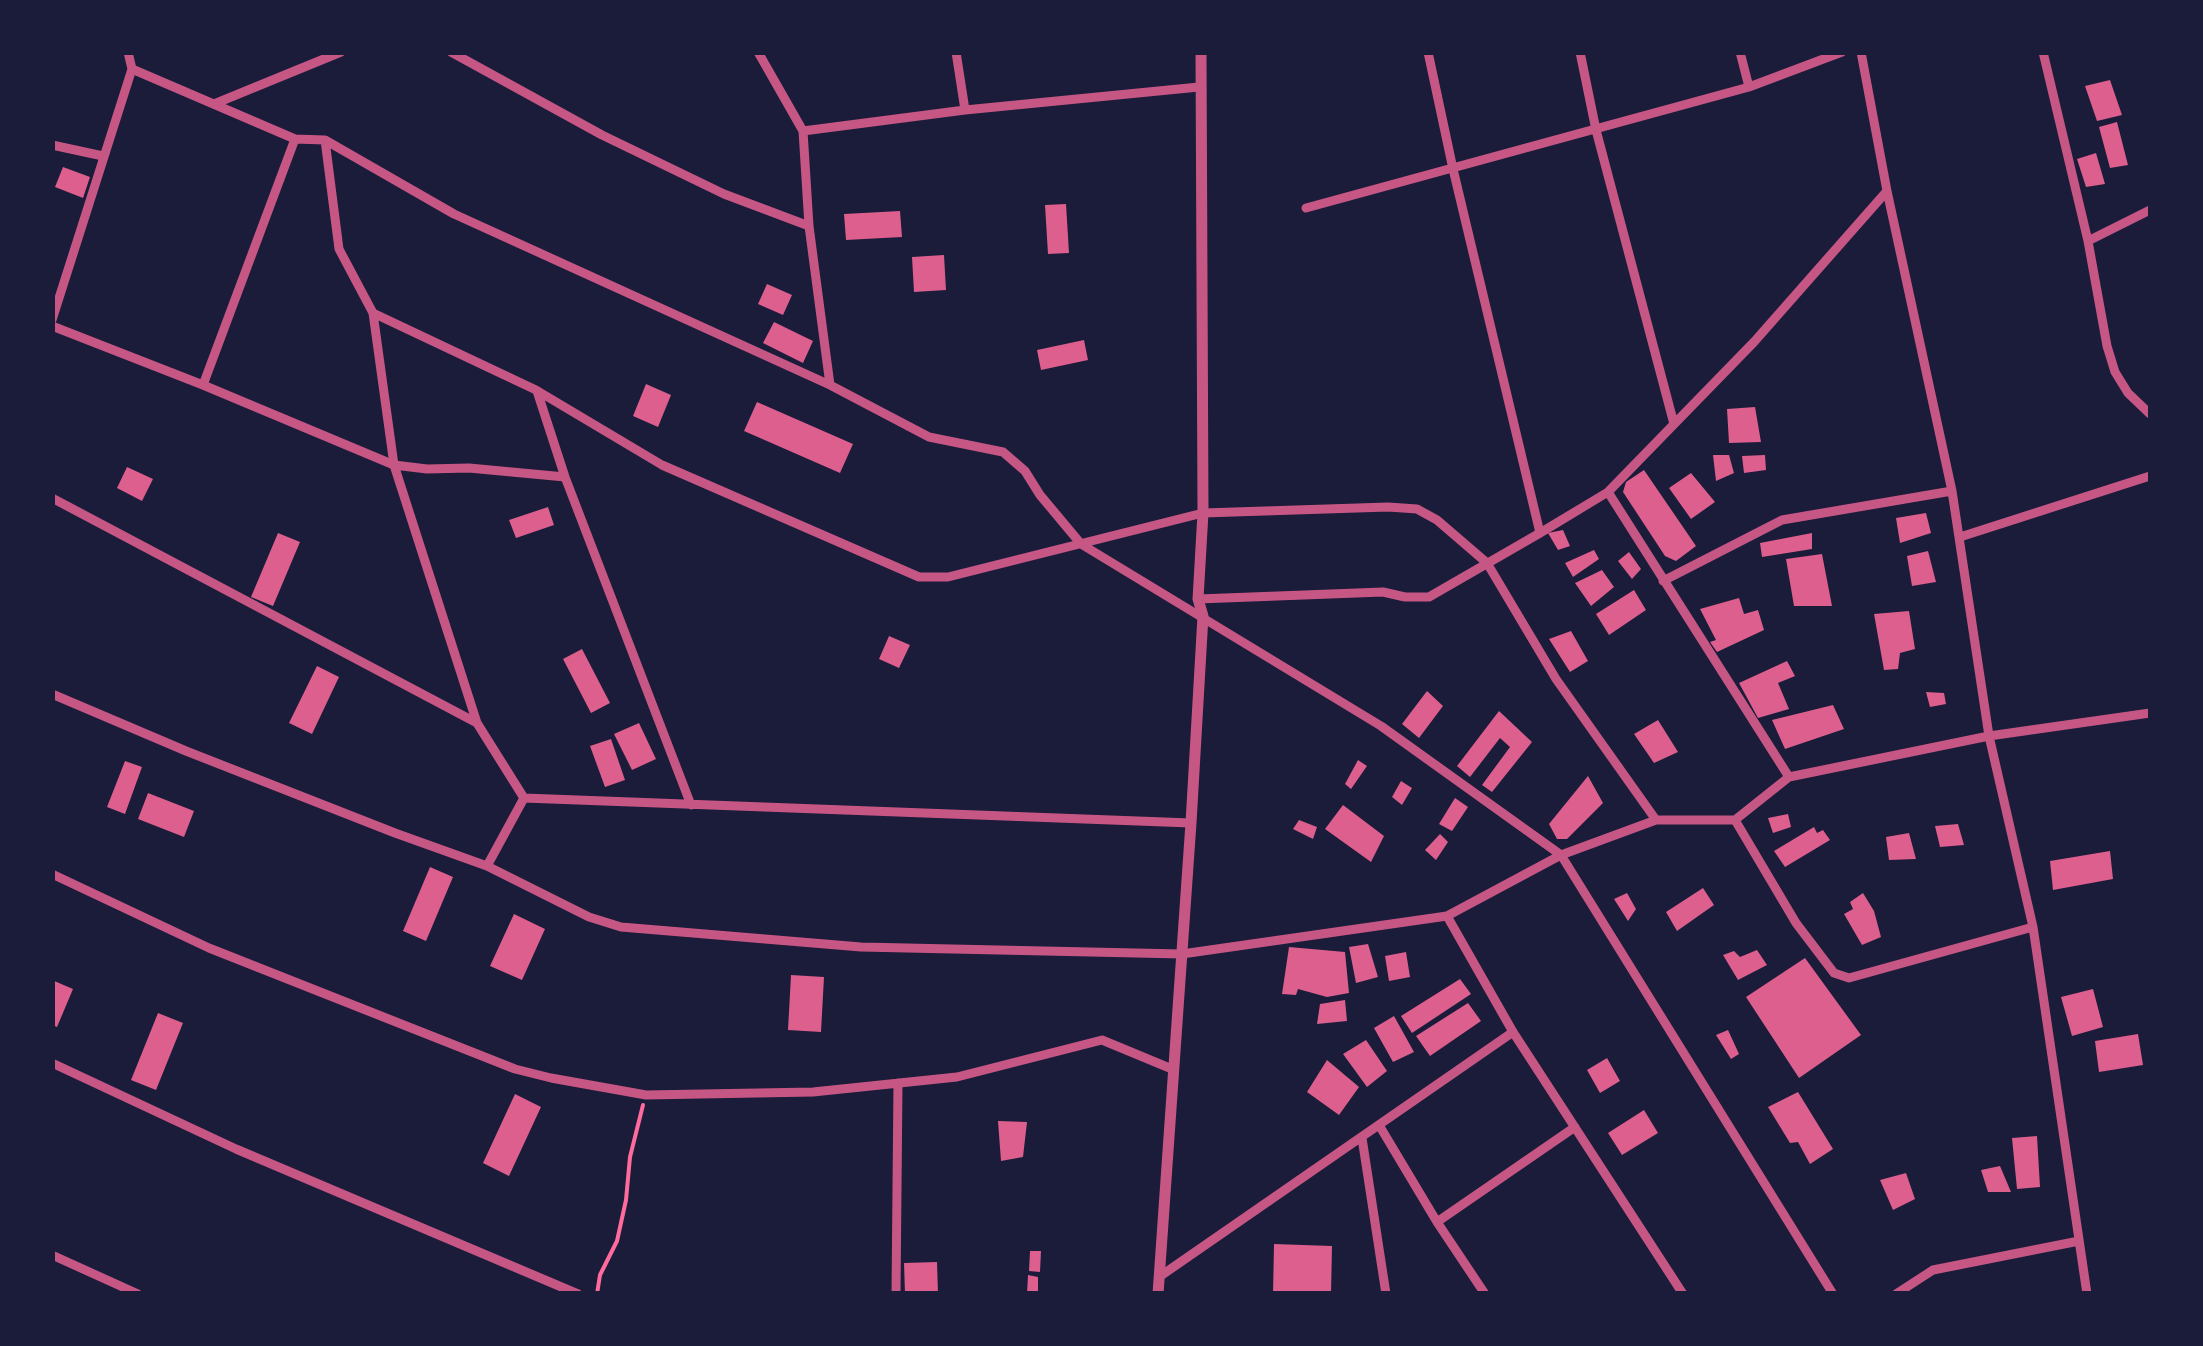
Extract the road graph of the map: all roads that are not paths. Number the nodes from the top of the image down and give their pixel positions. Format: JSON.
{"nodes":[{"id":1,"x":128,"y":52,"type":"edge"},
{"id":2,"x":341,"y":52,"type":"edge"},
{"id":3,"x":451,"y":52,"type":"edge"},
{"id":4,"x":758,"y":52,"type":"edge"},
{"id":5,"x":956,"y":52,"type":"edge"},
{"id":6,"x":1200,"y":52,"type":"edge"},
{"id":7,"x":1428,"y":52,"type":"edge"},
{"id":8,"x":1580,"y":52,"type":"edge"},
{"id":9,"x":1740,"y":52,"type":"edge"},
{"id":10,"x":1842,"y":52,"type":"edge"},
{"id":11,"x":1861,"y":52,"type":"edge"},
{"id":12,"x":2042,"y":52,"type":"edge"},
{"id":13,"x":132,"y":69,"type":"junction"},
{"id":14,"x":1199,"y":87,"type":"junction"},
{"id":15,"x":1748,"y":87,"type":"junction"},
{"id":16,"x":214,"y":104,"type":"junction"},
{"id":17,"x":966,"y":110,"type":"junction"},
{"id":18,"x":1596,"y":130,"type":"junction"},
{"id":19,"x":803,"y":131,"type":"junction"},
{"id":20,"x":295,"y":139,"type":"junction"},
{"id":21,"x":326,"y":140,"type":"junction"},
{"id":22,"x":52,"y":145,"type":"edge"},
{"id":23,"x":104,"y":156,"type":"junction"},
{"id":24,"x":1453,"y":169,"type":"junction"},
{"id":25,"x":1888,"y":191,"type":"junction"},
{"id":26,"x":1306,"y":208,"type":"dead end"},
{"id":27,"x":2150,"y":210,"type":"edge"},
{"id":28,"x":809,"y":226,"type":"junction"},
{"id":29,"x":2088,"y":241,"type":"junction"},
{"id":30,"x":373,"y":313,"type":"junction"},
{"id":31,"x":52,"y":323,"type":"edge"},
{"id":32,"x":830,"y":385,"type":"junction"},
{"id":33,"x":203,"y":386,"type":"junction"},
{"id":34,"x":536,"y":390,"type":"junction"},
{"id":35,"x":2150,"y":414,"type":"edge"},
{"id":36,"x":1674,"y":424,"type":"junction"},
{"id":37,"x":394,"y":466,"type":"junction"},
{"id":38,"x":565,"y":476,"type":"junction"},
{"id":39,"x":2150,"y":476,"type":"edge"},
{"id":40,"x":1952,"y":491,"type":"junction"},
{"id":41,"x":1608,"y":492,"type":"junction"},
{"id":42,"x":52,"y":498,"type":"edge"},
{"id":43,"x":1203,"y":513,"type":"junction"},
{"id":44,"x":1540,"y":534,"type":"junction"},
{"id":45,"x":1960,"y":537,"type":"junction"},
{"id":46,"x":1081,"y":544,"type":"junction"},
{"id":47,"x":1488,"y":564,"type":"junction"},
{"id":48,"x":1663,"y":581,"type":"junction"},
{"id":49,"x":1198,"y":599,"type":"junction"},
{"id":50,"x":1202,"y":616,"type":"junction"},
{"id":51,"x":52,"y":694,"type":"edge"},
{"id":52,"x":2150,"y":713,"type":"edge"},
{"id":53,"x":477,"y":723,"type":"junction"},
{"id":54,"x":1989,"y":736,"type":"junction"},
{"id":55,"x":1789,"y":777,"type":"junction"},
{"id":56,"x":524,"y":798,"type":"junction"},
{"id":57,"x":691,"y":805,"type":"junction"},
{"id":58,"x":1656,"y":820,"type":"junction"},
{"id":59,"x":1735,"y":820,"type":"junction"},
{"id":60,"x":1191,"y":823,"type":"junction"},
{"id":61,"x":1561,"y":856,"type":"junction"},
{"id":62,"x":487,"y":866,"type":"junction"},
{"id":63,"x":52,"y":874,"type":"edge"},
{"id":64,"x":1447,"y":916,"type":"junction"},
{"id":65,"x":2033,"y":927,"type":"junction"},
{"id":66,"x":1182,"y":954,"type":"junction"},
{"id":67,"x":1513,"y":1032,"type":"junction"},
{"id":68,"x":52,"y":1063,"type":"edge"},
{"id":69,"x":1172,"y":1069,"type":"junction"},
{"id":70,"x":898,"y":1083,"type":"junction"},
{"id":71,"x":1379,"y":1125,"type":"junction"},
{"id":72,"x":1575,"y":1127,"type":"junction"},
{"id":73,"x":1362,"y":1138,"type":"junction"},
{"id":74,"x":1438,"y":1222,"type":"junction"},
{"id":75,"x":2079,"y":1241,"type":"junction"},
{"id":76,"x":52,"y":1255,"type":"edge"},
{"id":77,"x":1159,"y":1277,"type":"junction"},
{"id":78,"x":138,"y":1294,"type":"edge"},
{"id":79,"x":578,"y":1294,"type":"edge"},
{"id":80,"x":896,"y":1294,"type":"edge"},
{"id":81,"x":1158,"y":1294,"type":"edge"},
{"id":82,"x":1386,"y":1294,"type":"edge"},
{"id":83,"x":1485,"y":1294,"type":"edge"},
{"id":84,"x":1683,"y":1294,"type":"edge"},
{"id":85,"x":1834,"y":1294,"type":"edge"},
{"id":86,"x":1896,"y":1294,"type":"edge"},
{"id":87,"x":2087,"y":1294,"type":"edge"}],
"edges":[{"from":1,"to":13,"type":"street"},
{"from":2,"to":16,"type":"street"},
{"from":3,"to":28,"type":"street"},
{"from":4,"to":19,"type":"street"},
{"from":5,"to":17,"type":"street"},
{"from":6,"to":14,"type":"street"},
{"from":7,"to":24,"type":"street"},
{"from":8,"to":18,"type":"street"},
{"from":9,"to":15,"type":"street"},
{"from":10,"to":15,"type":"street"},
{"from":11,"to":25,"type":"street"},
{"from":12,"to":29,"type":"street"},
{"from":13,"to":16,"type":"street"},
{"from":13,"to":23,"type":"street"},
{"from":14,"to":17,"type":"street"},
{"from":14,"to":43,"type":"street"},
{"from":15,"to":18,"type":"street"},
{"from":16,"to":20,"type":"street"},
{"from":17,"to":19,"type":"street"},
{"from":18,"to":24,"type":"street"},
{"from":18,"to":36,"type":"street"},
{"from":19,"to":28,"type":"street"},
{"from":20,"to":21,"type":"street"},
{"from":20,"to":33,"type":"street"},
{"from":21,"to":30,"type":"street"},
{"from":21,"to":32,"type":"street"},
{"from":22,"to":23,"type":"street"},
{"from":23,"to":31,"type":"street"},
{"from":24,"to":26,"type":"street"},
{"from":24,"to":44,"type":"street"},
{"from":25,"to":36,"type":"street"},
{"from":25,"to":40,"type":"street"},
{"from":27,"to":29,"type":"street"},
{"from":28,"to":32,"type":"street"},
{"from":29,"to":35,"type":"street"},
{"from":30,"to":34,"type":"street"},
{"from":30,"to":37,"type":"street"},
{"from":31,"to":33,"type":"street"},
{"from":32,"to":46,"type":"street"},
{"from":33,"to":37,"type":"street"},
{"from":34,"to":38,"type":"street"},
{"from":34,"to":46,"type":"street"},
{"from":36,"to":41,"type":"street"},
{"from":37,"to":38,"type":"street"},
{"from":37,"to":53,"type":"street"},
{"from":38,"to":57,"type":"street"},
{"from":39,"to":45,"type":"street"},
{"from":40,"to":45,"type":"street"},
{"from":40,"to":48,"type":"street"},
{"from":41,"to":44,"type":"street"},
{"from":41,"to":48,"type":"street"},
{"from":42,"to":53,"type":"street"},
{"from":43,"to":46,"type":"street"},
{"from":43,"to":47,"type":"street"},
{"from":43,"to":49,"type":"street"},
{"from":44,"to":47,"type":"street"},
{"from":45,"to":54,"type":"street"},
{"from":46,"to":50,"type":"street"},
{"from":47,"to":49,"type":"street"},
{"from":47,"to":58,"type":"street"},
{"from":48,"to":55,"type":"street"},
{"from":49,"to":50,"type":"street"},
{"from":50,"to":60,"type":"street"},
{"from":50,"to":61,"type":"street"},
{"from":51,"to":62,"type":"street"},
{"from":52,"to":54,"type":"street"},
{"from":53,"to":56,"type":"street"},
{"from":54,"to":55,"type":"street"},
{"from":54,"to":65,"type":"street"},
{"from":55,"to":59,"type":"street"},
{"from":56,"to":57,"type":"street"},
{"from":56,"to":62,"type":"street"},
{"from":57,"to":60,"type":"street"},
{"from":58,"to":59,"type":"street"},
{"from":58,"to":61,"type":"street"},
{"from":59,"to":65,"type":"street"},
{"from":60,"to":66,"type":"street"},
{"from":61,"to":64,"type":"street"},
{"from":61,"to":85,"type":"street"},
{"from":62,"to":66,"type":"street"},
{"from":63,"to":70,"type":"street"},
{"from":64,"to":66,"type":"street"},
{"from":64,"to":67,"type":"street"},
{"from":65,"to":75,"type":"street"},
{"from":66,"to":69,"type":"street"},
{"from":67,"to":71,"type":"street"},
{"from":67,"to":72,"type":"street"},
{"from":68,"to":79,"type":"street"},
{"from":69,"to":70,"type":"street"},
{"from":69,"to":77,"type":"street"},
{"from":70,"to":80,"type":"street"},
{"from":71,"to":73,"type":"street"},
{"from":71,"to":74,"type":"street"},
{"from":72,"to":74,"type":"street"},
{"from":72,"to":84,"type":"street"},
{"from":73,"to":77,"type":"street"},
{"from":73,"to":82,"type":"street"},
{"from":74,"to":83,"type":"street"},
{"from":75,"to":86,"type":"street"},
{"from":75,"to":87,"type":"street"},
{"from":76,"to":78,"type":"street"},
{"from":77,"to":81,"type":"street"}]}
